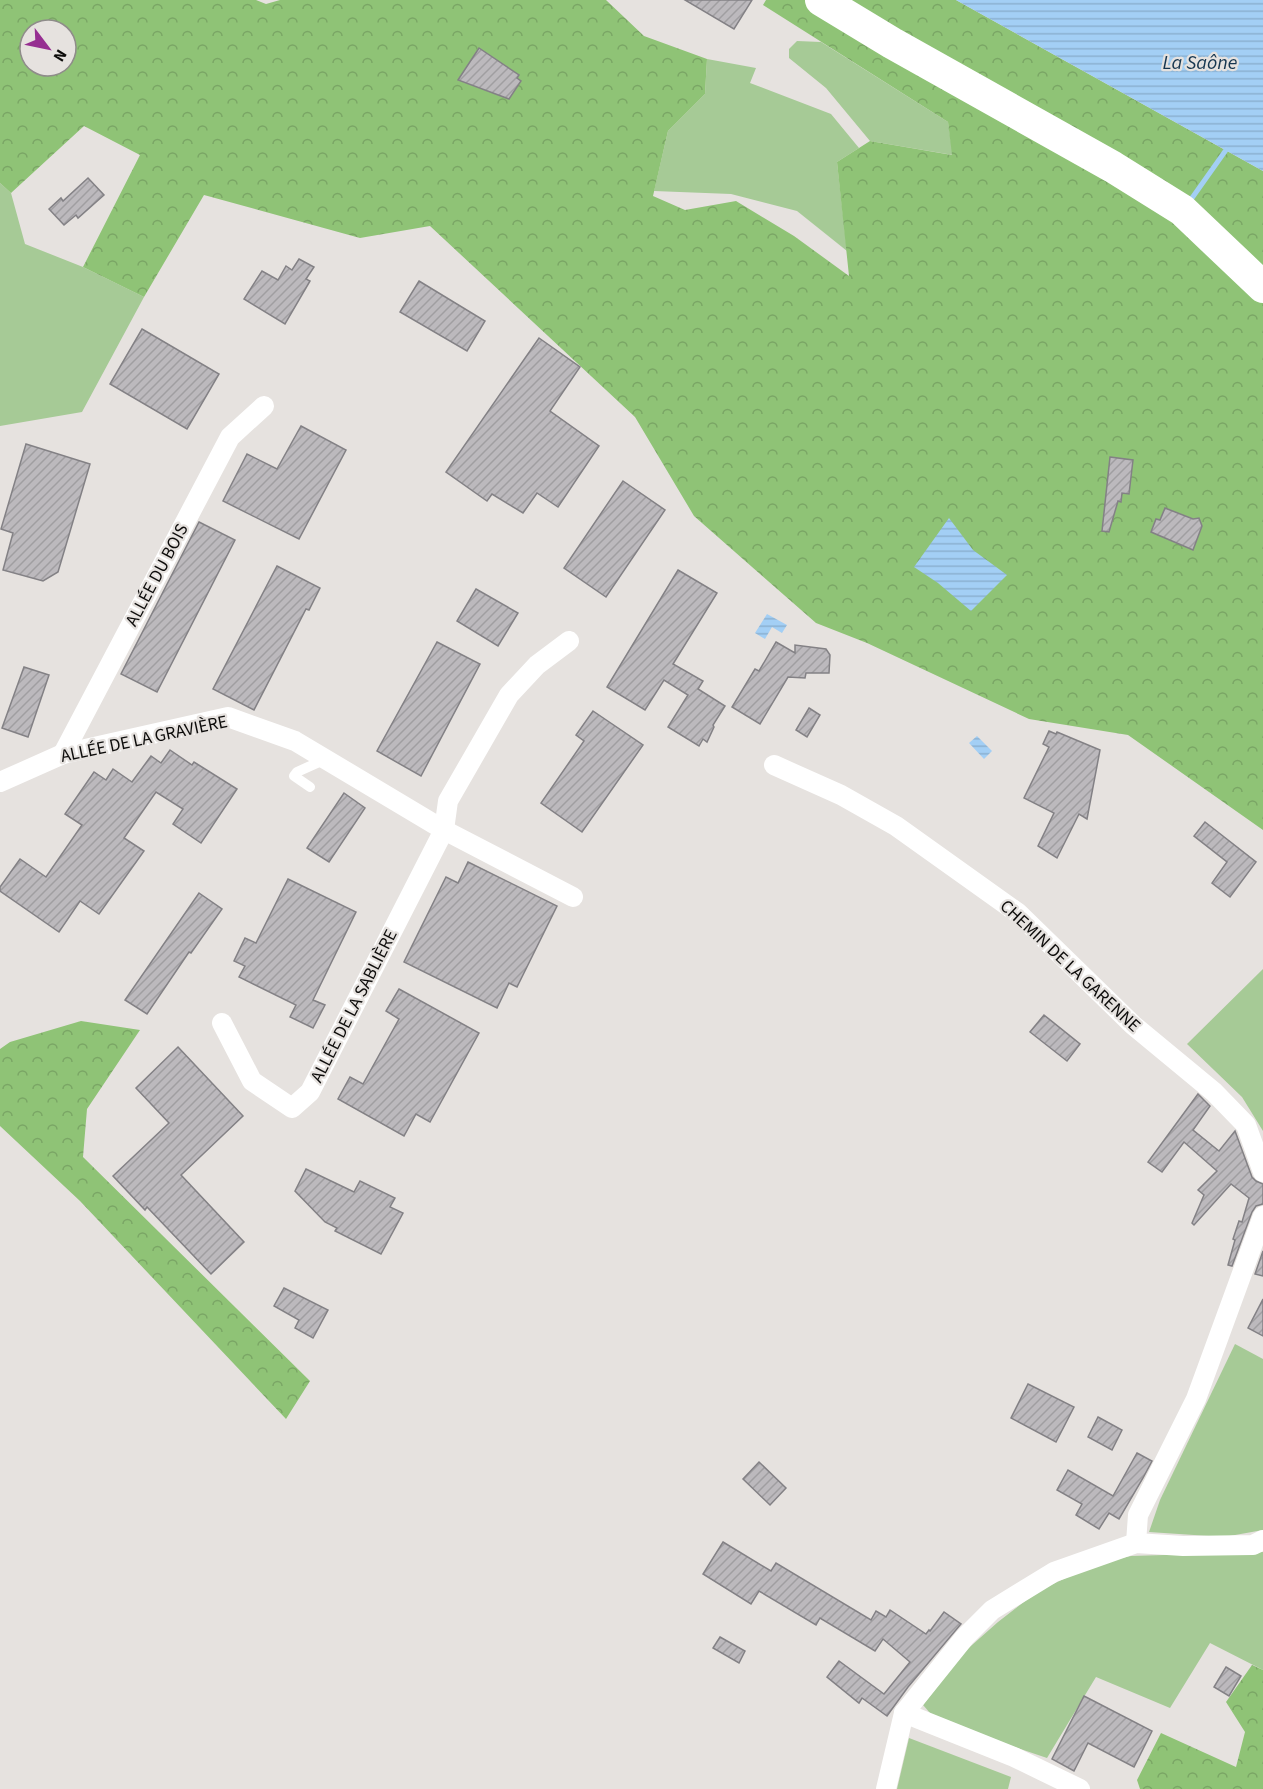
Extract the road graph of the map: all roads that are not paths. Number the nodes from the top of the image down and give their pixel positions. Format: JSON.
{"nodes":[{"id":1,"x":821,"y":0,"type":"edge"},
{"id":2,"x":1263,"y":287,"type":"edge"},
{"id":3,"x":264,"y":406,"type":"dead end"},
{"id":4,"x":569,"y":641,"type":"dead end"},
{"id":5,"x":63,"y":754,"type":"junction"},
{"id":6,"x":326,"y":759,"type":"junction"},
{"id":7,"x":774,"y":765,"type":"dead end"},
{"id":8,"x":0,"y":782,"type":"edge"},
{"id":9,"x":310,"y":786,"type":"dead end"},
{"id":10,"x":444,"y":830,"type":"junction"},
{"id":11,"x":573,"y":897,"type":"dead end"},
{"id":12,"x":222,"y":1023,"type":"dead end"},
{"id":13,"x":1263,"y":1172,"type":"edge"},
{"id":14,"x":1263,"y":1216,"type":"edge"},
{"id":15,"x":1263,"y":1540,"type":"edge"},
{"id":16,"x":1136,"y":1543,"type":"junction"},
{"id":17,"x":904,"y":1713,"type":"junction"},
{"id":18,"x":886,"y":1789,"type":"edge"},
{"id":19,"x":1080,"y":1789,"type":"edge"}],
"edges":[{"from":1,"to":2,"type":"main road"},
{"from":3,"to":5,"type":"street","name":"ALLÉE DU BOIS"},
{"from":4,"to":10,"type":"street"},
{"from":5,"to":6,"type":"street","name":"ALLÉE DE LA GRAVIÈRE"},
{"from":5,"to":8,"type":"street","name":"ALLÉE DE LA GRAVIÈRE"},
{"from":6,"to":9,"type":"lane"},
{"from":6,"to":10,"type":"street","name":"ALLÉE DE LA GRAVIÈRE"},
{"from":7,"to":13,"type":"street","name":"CHEMIN DE LA GARENNE"},
{"from":10,"to":11,"type":"street"},
{"from":10,"to":12,"type":"street","name":"ALLÉE DE LA SABLIÈRE"},
{"from":14,"to":16,"type":"street"},
{"from":15,"to":16,"type":"street"},
{"from":16,"to":17,"type":"street"},
{"from":17,"to":18,"type":"street"},
{"from":17,"to":19,"type":"street"}]}
